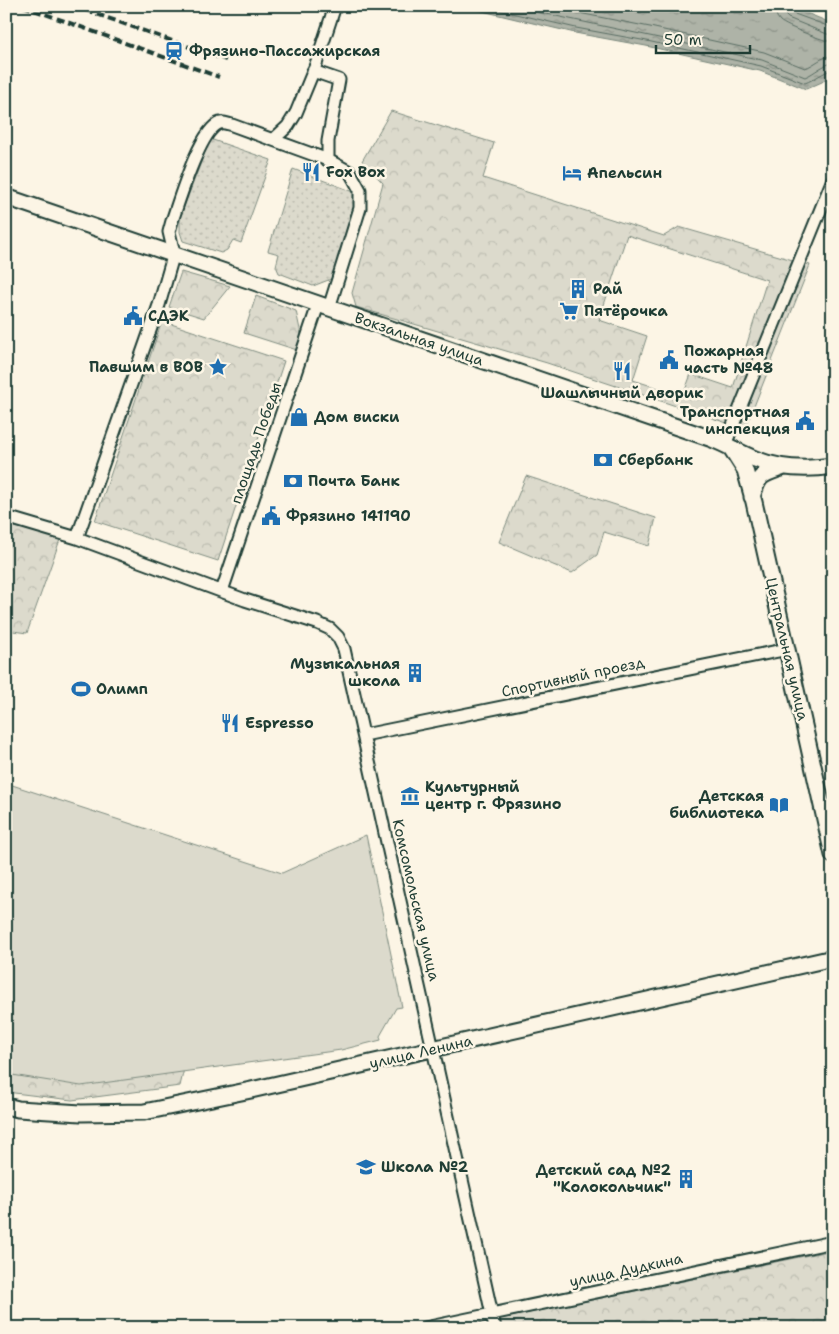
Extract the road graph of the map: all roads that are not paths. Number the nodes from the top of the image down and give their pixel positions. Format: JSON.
{"nodes":[{"id":1,"x":335,"y":6,"type":"edge"},
{"id":2,"x":313,"y":71,"type":"junction"},
{"id":3,"x":273,"y":140,"type":"junction"},
{"id":4,"x":328,"y":160,"type":"junction"},
{"id":5,"x":833,"y":179,"type":"edge"},
{"id":6,"x":6,"y":197,"type":"edge"},
{"id":7,"x":174,"y":253,"type":"junction"},
{"id":8,"x":324,"y":306,"type":"junction"},
{"id":9,"x":728,"y":446,"type":"junction"},
{"id":10,"x":833,"y":466,"type":"edge"},
{"id":11,"x":784,"y":467,"type":"junction"},
{"id":12,"x":752,"y":497,"type":"junction"},
{"id":13,"x":6,"y":517,"type":"edge"},
{"id":14,"x":77,"y":538,"type":"junction"},
{"id":15,"x":222,"y":591,"type":"junction"},
{"id":16,"x":788,"y":649,"type":"junction"},
{"id":17,"x":364,"y":735,"type":"junction"},
{"id":18,"x":833,"y":855,"type":"edge"},
{"id":19,"x":833,"y":958,"type":"edge"},
{"id":20,"x":434,"y":1049,"type":"junction"},
{"id":21,"x":6,"y":1106,"type":"edge"},
{"id":22,"x":833,"y":1242,"type":"edge"},
{"id":23,"x":492,"y":1314,"type":"junction"},
{"id":24,"x":425,"y":1328,"type":"edge"},
{"id":25,"x":494,"y":1328,"type":"edge"}],
"edges":[{"from":1,"to":2,"type":"street"},
{"from":2,"to":3,"type":"street"},
{"from":2,"to":4,"type":"street"},
{"from":3,"to":4,"type":"street","name":"площадь Победы"},
{"from":3,"to":7,"type":"street","name":"площадь Победы"},
{"from":4,"to":8,"type":"street","name":"площадь Победы"},
{"from":5,"to":9,"type":"street"},
{"from":6,"to":7,"type":"street","name":"Вокзальная улица"},
{"from":7,"to":8,"type":"street","name":"Вокзальная улица"},
{"from":7,"to":14,"type":"street"},
{"from":8,"to":9,"type":"street","name":"Вокзальная улица"},
{"from":8,"to":15,"type":"street","name":"площадь Победы"},
{"from":9,"to":11,"type":"street","name":"Вокзальная улица"},
{"from":9,"to":12,"type":"street","name":"Центральная улица"},
{"from":10,"to":11,"type":"street","name":"Вокзальная улица"},
{"from":11,"to":12,"type":"street"},
{"from":12,"to":16,"type":"street","name":"Центральная улица"},
{"from":13,"to":14,"type":"street","name":"Комсомольская улица"},
{"from":14,"to":15,"type":"street","name":"Комсомольская улица"},
{"from":15,"to":17,"type":"street","name":"Комсомольская улица"},
{"from":16,"to":17,"type":"street","name":"Спортивный проезд"},
{"from":16,"to":18,"type":"street","name":"Центральная улица"},
{"from":17,"to":20,"type":"street","name":"Комсомольская улица"},
{"from":19,"to":20,"type":"street","name":"улица Ленина"},
{"from":20,"to":21,"type":"street","name":"улица Ленина"},
{"from":20,"to":23,"type":"street","name":"Комсомольская улица"},
{"from":22,"to":23,"type":"street","name":"улица Дудкина"},
{"from":23,"to":24,"type":"street","name":"улица Дудкина"},
{"from":23,"to":25,"type":"street","name":"Комсомольская улица"}]}
